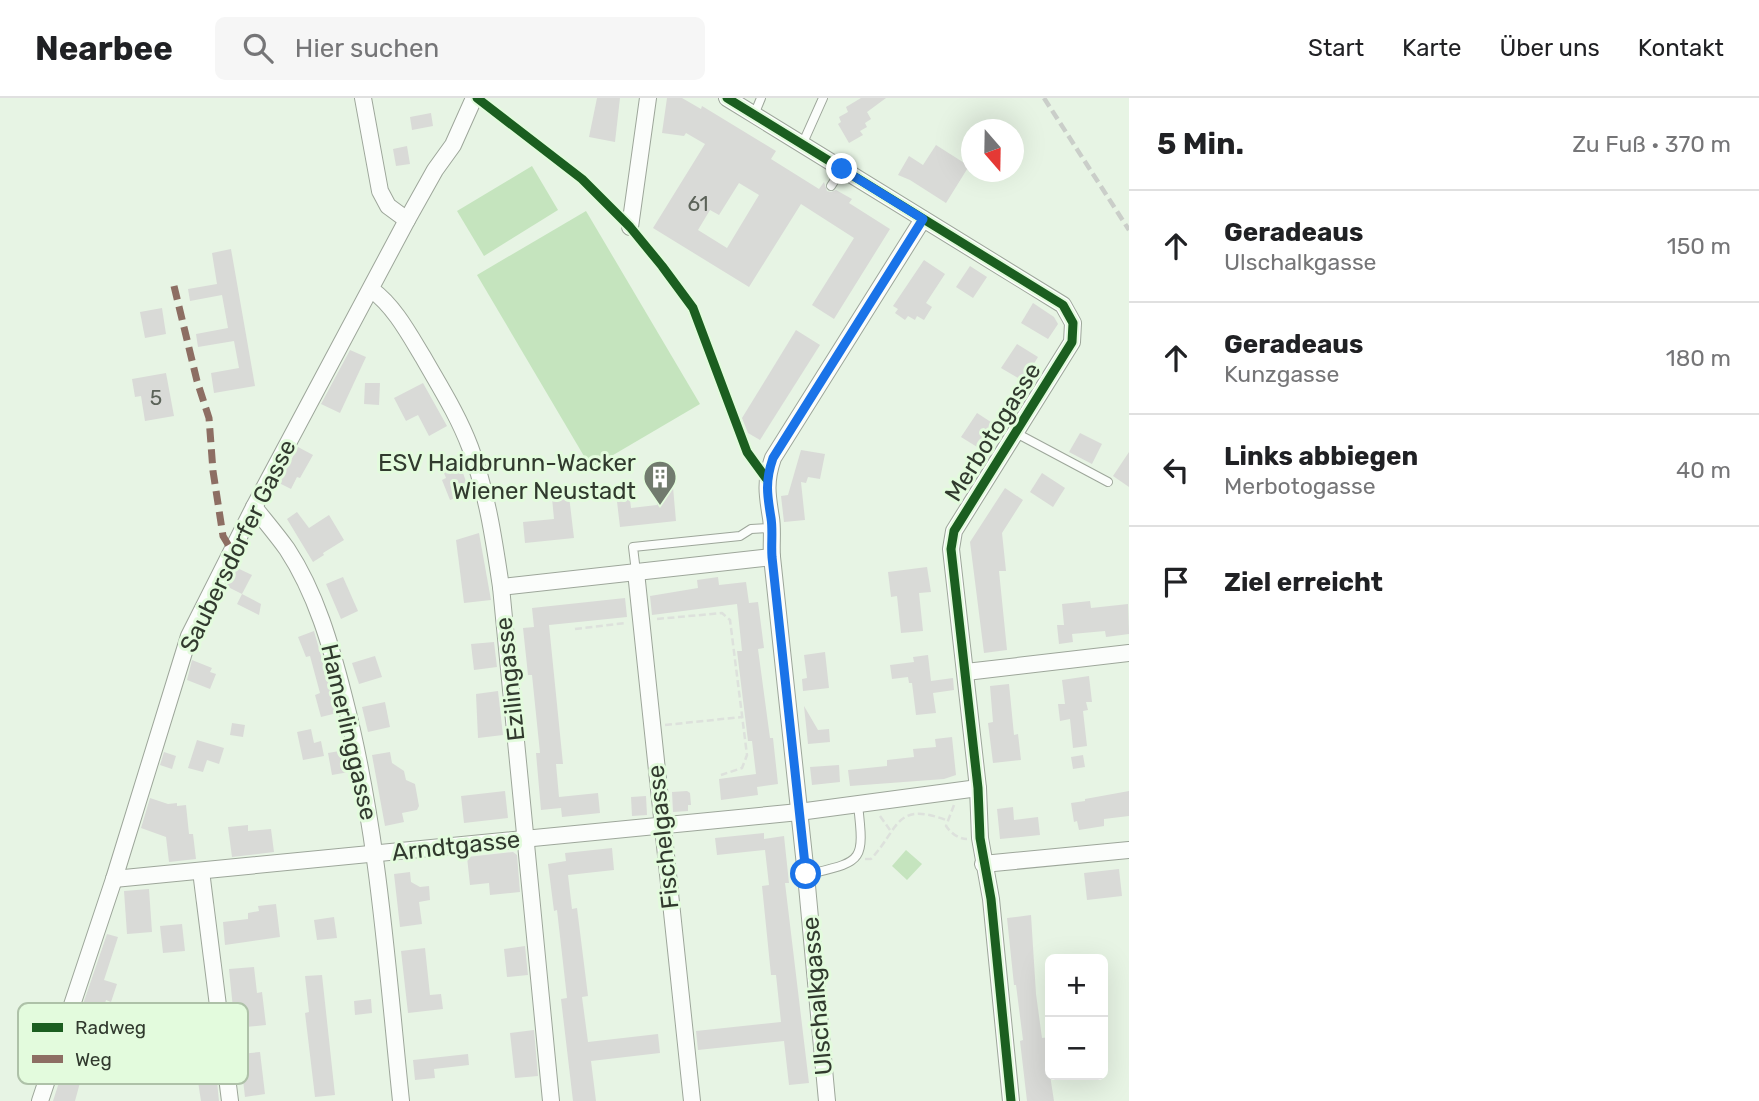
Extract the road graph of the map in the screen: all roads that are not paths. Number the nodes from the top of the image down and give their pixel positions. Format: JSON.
{"nodes":[{"id":1,"x":363,"y":98,"type":"edge"},
{"id":2,"x":474,"y":98,"type":"edge"},
{"id":3,"x":648,"y":98,"type":"edge"},
{"id":4,"x":727,"y":98,"type":"edge"},
{"id":5,"x":761,"y":98,"type":"edge"},
{"id":6,"x":823,"y":98,"type":"edge"},
{"id":7,"x":754,"y":115,"type":"junction"},
{"id":8,"x":802,"y":145,"type":"junction"},
{"id":9,"x":842,"y":169,"type":"junction"},
{"id":10,"x":831,"y":186,"type":"dead end"},
{"id":11,"x":923,"y":219,"type":"junction"},
{"id":12,"x":407,"y":220,"type":"junction"},
{"id":13,"x":630,"y":228,"type":"dead end"},
{"id":14,"x":372,"y":290,"type":"junction"},
{"id":15,"x":1016,"y":433,"type":"junction"},
{"id":16,"x":1108,"y":482,"type":"dead end"},
{"id":17,"x":254,"y":507,"type":"junction"},
{"id":18,"x":770,"y":528,"type":"junction"},
{"id":19,"x":772,"y":557,"type":"junction"},
{"id":20,"x":636,"y":572,"type":"junction"},
{"id":21,"x":501,"y":587,"type":"junction"},
{"id":22,"x":1129,"y":653,"type":"edge"},
{"id":23,"x":966,"y":672,"type":"junction"},
{"id":24,"x":978,"y":788,"type":"junction"},
{"id":25,"x":858,"y":805,"type":"junction"},
{"id":26,"x":799,"y":812,"type":"junction"},
{"id":27,"x":662,"y":825,"type":"junction"},
{"id":28,"x":526,"y":839,"type":"junction"},
{"id":29,"x":1129,"y":850,"type":"edge"},
{"id":30,"x":376,"y":853,"type":"junction"},
{"id":31,"x":983,"y":864,"type":"junction"},
{"id":32,"x":201,"y":871,"type":"junction"},
{"id":33,"x":806,"y":874,"type":"junction"},
{"id":34,"x":114,"y":880,"type":"junction"},
{"id":35,"x":73,"y":1003,"type":"edge"},
{"id":36,"x":218,"y":1003,"type":"edge"},
{"id":37,"x":46,"y":1084,"type":"edge"},
{"id":38,"x":40,"y":1101,"type":"edge"},
{"id":39,"x":401,"y":1101,"type":"edge"},
{"id":40,"x":551,"y":1101,"type":"edge"},
{"id":41,"x":692,"y":1101,"type":"edge"},
{"id":42,"x":827,"y":1101,"type":"edge"},
{"id":43,"x":1011,"y":1101,"type":"edge"}],
"edges":[{"from":1,"to":12,"type":"street"},
{"from":2,"to":12,"type":"street","name":"Saubersdorfer Gasse"},
{"from":3,"to":13,"type":"street"},
{"from":4,"to":7,"type":"street","name":"Merbotogasse"},
{"from":5,"to":7,"type":"lane"},
{"from":6,"to":8,"type":"lane"},
{"from":7,"to":8,"type":"street","name":"Merbotogasse"},
{"from":8,"to":9,"type":"street","name":"Merbotogasse"},
{"from":9,"to":10,"type":"lane"},
{"from":9,"to":11,"type":"street","name":"Merbotogasse"},
{"from":11,"to":15,"type":"street","name":"Merbotogasse"},
{"from":11,"to":18,"type":"street","name":"Ulschalkgasse"},
{"from":12,"to":14,"type":"street","name":"Saubersdorfer Gasse"},
{"from":14,"to":17,"type":"street","name":"Saubersdorfer Gasse"},
{"from":14,"to":21,"type":"street","name":"Ezilingasse"},
{"from":15,"to":16,"type":"lane"},
{"from":15,"to":23,"type":"street","name":"Merbotogasse"},
{"from":17,"to":30,"type":"street","name":"Hamerlinggasse"},
{"from":17,"to":34,"type":"street","name":"Saubersdorfer Gasse"},
{"from":18,"to":19,"type":"street","name":"Ulschalkgasse"},
{"from":18,"to":20,"type":"lane"},
{"from":19,"to":20,"type":"street"},
{"from":19,"to":26,"type":"street","name":"Ulschalkgasse"},
{"from":20,"to":21,"type":"street"},
{"from":20,"to":27,"type":"street","name":"Fischelgasse"},
{"from":21,"to":28,"type":"street","name":"Ezilingasse"},
{"from":22,"to":23,"type":"street"},
{"from":23,"to":24,"type":"street","name":"Merbotogasse"},
{"from":24,"to":25,"type":"street","name":"Arndtgasse"},
{"from":24,"to":31,"type":"street","name":"Merbotogasse"},
{"from":25,"to":26,"type":"street","name":"Arndtgasse"},
{"from":25,"to":33,"type":"lane"},
{"from":26,"to":27,"type":"street","name":"Arndtgasse"},
{"from":26,"to":33,"type":"street","name":"Ulschalkgasse"},
{"from":27,"to":28,"type":"street","name":"Arndtgasse"},
{"from":27,"to":41,"type":"street","name":"Fischelgasse"},
{"from":28,"to":30,"type":"street","name":"Arndtgasse"},
{"from":28,"to":40,"type":"street","name":"Ezilingasse"},
{"from":29,"to":31,"type":"street"},
{"from":30,"to":32,"type":"street","name":"Arndtgasse"},
{"from":30,"to":39,"type":"street","name":"Hamerlinggasse"},
{"from":31,"to":43,"type":"street","name":"Merbotogasse"},
{"from":32,"to":34,"type":"street","name":"Arndtgasse"},
{"from":32,"to":36,"type":"street"},
{"from":33,"to":42,"type":"street","name":"Ulschalkgasse"},
{"from":34,"to":35,"type":"street","name":"Saubersdorfer Gasse"},
{"from":37,"to":38,"type":"street","name":"Saubersdorfer Gasse"}]}
